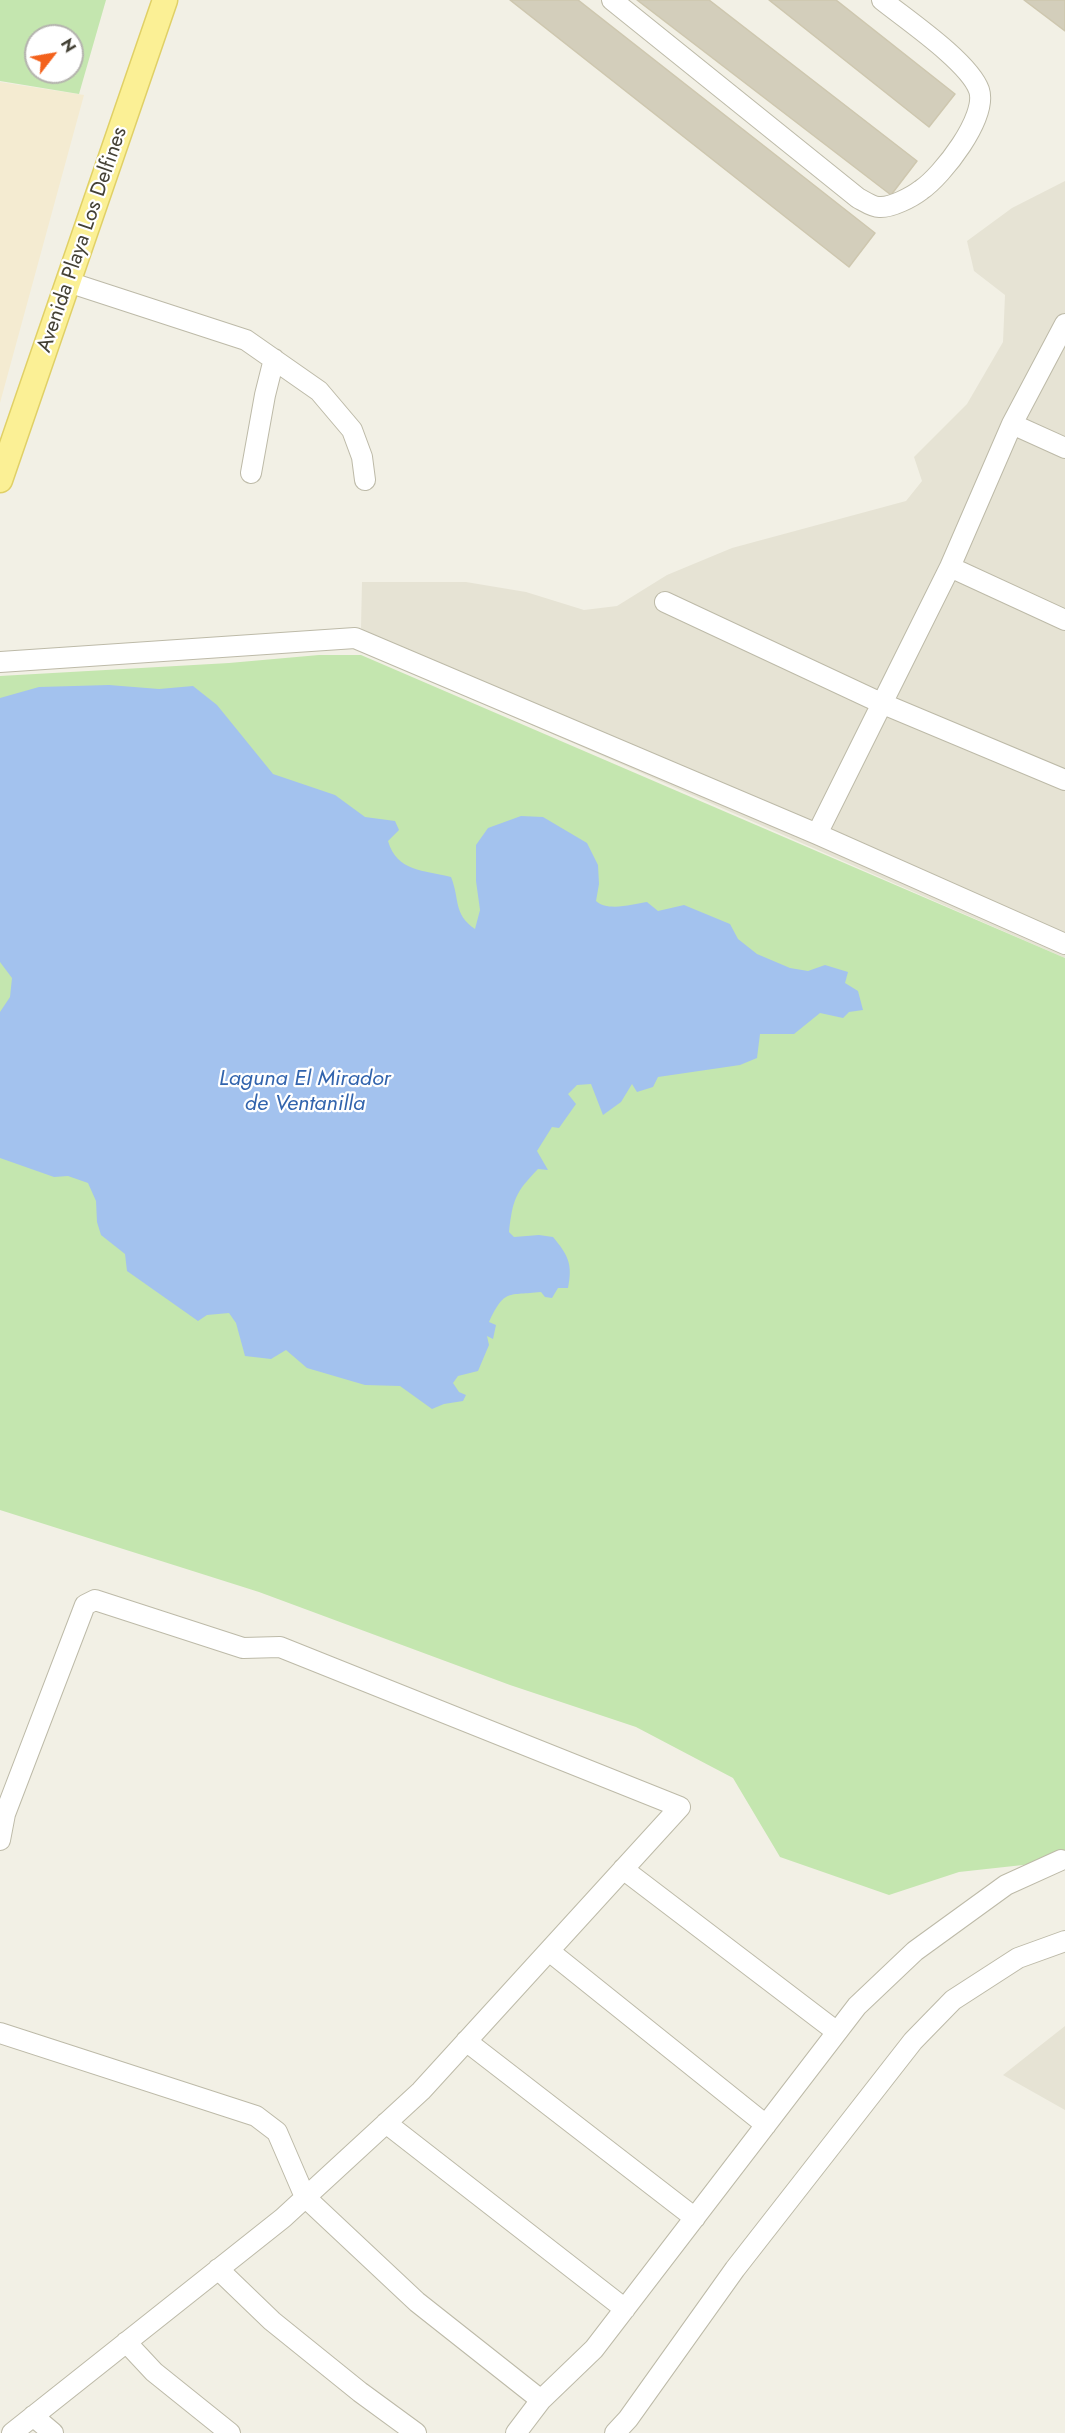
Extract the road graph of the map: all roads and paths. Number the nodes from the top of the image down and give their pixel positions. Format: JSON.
{"nodes":[{"id":1,"x":165,"y":0,"type":"edge"},
{"id":2,"x":612,"y":0,"type":"edge"},
{"id":3,"x":882,"y":0,"type":"edge"},
{"id":4,"x":68,"y":282,"type":"junction"},
{"id":5,"x":1065,"y":324,"type":"edge"},
{"id":6,"x":274,"y":359,"type":"junction"},
{"id":7,"x":1012,"y":424,"type":"junction"},
{"id":8,"x":1065,"y":448,"type":"edge"},
{"id":9,"x":251,"y":474,"type":"dead end"},
{"id":10,"x":0,"y":480,"type":"edge"},
{"id":11,"x":365,"y":480,"type":"dead end"},
{"id":12,"x":950,"y":567,"type":"junction"},
{"id":13,"x":665,"y":602,"type":"dead end"},
{"id":14,"x":1065,"y":620,"type":"edge"},
{"id":15,"x":0,"y":663,"type":"edge"},
{"id":16,"x":881,"y":702,"type":"junction"},
{"id":17,"x":1065,"y":780,"type":"edge"},
{"id":18,"x":817,"y":834,"type":"junction"},
{"id":19,"x":1065,"y":944,"type":"edge"},
{"id":20,"x":0,"y":1840,"type":"edge"},
{"id":21,"x":1061,"y":1860,"type":"dead end"},
{"id":22,"x":623,"y":1869,"type":"junction"},
{"id":23,"x":1065,"y":1941,"type":"edge"},
{"id":24,"x":549,"y":1951,"type":"junction"},
{"id":25,"x":837,"y":2032,"type":"junction"},
{"id":26,"x":0,"y":2033,"type":"edge"},
{"id":27,"x":466,"y":2041,"type":"junction"},
{"id":28,"x":386,"y":2123,"type":"junction"},
{"id":29,"x":766,"y":2125,"type":"junction"},
{"id":30,"x":305,"y":2197,"type":"junction"},
{"id":31,"x":695,"y":2218,"type":"junction"},
{"id":32,"x":218,"y":2269,"type":"junction"},
{"id":33,"x":625,"y":2309,"type":"junction"},
{"id":34,"x":126,"y":2343,"type":"junction"},
{"id":35,"x":541,"y":2400,"type":"junction"},
{"id":36,"x":33,"y":2416,"type":"junction"},
{"id":37,"x":12,"y":2433,"type":"edge"},
{"id":38,"x":53,"y":2433,"type":"edge"},
{"id":39,"x":230,"y":2433,"type":"edge"},
{"id":40,"x":416,"y":2433,"type":"edge"},
{"id":41,"x":516,"y":2433,"type":"edge"},
{"id":42,"x":615,"y":2433,"type":"edge"}],
"edges":[{"from":1,"to":4,"type":"main road","name":"Avenida Playa Los Delfines"},
{"from":2,"to":3,"type":"street"},
{"from":4,"to":6,"type":"street"},
{"from":4,"to":10,"type":"main road","name":"Avenida Playa Los Delfines"},
{"from":5,"to":7,"type":"street"},
{"from":6,"to":9,"type":"street"},
{"from":6,"to":11,"type":"street"},
{"from":7,"to":8,"type":"street"},
{"from":7,"to":12,"type":"street"},
{"from":12,"to":14,"type":"street"},
{"from":12,"to":16,"type":"street"},
{"from":13,"to":16,"type":"street"},
{"from":15,"to":18,"type":"street"},
{"from":16,"to":17,"type":"street"},
{"from":16,"to":18,"type":"street"},
{"from":18,"to":19,"type":"street"},
{"from":20,"to":22,"type":"street"},
{"from":21,"to":25,"type":"street"},
{"from":22,"to":24,"type":"street"},
{"from":22,"to":25,"type":"street"},
{"from":23,"to":42,"type":"street"},
{"from":24,"to":27,"type":"street"},
{"from":24,"to":29,"type":"street"},
{"from":25,"to":29,"type":"street"},
{"from":26,"to":30,"type":"street"},
{"from":27,"to":28,"type":"street"},
{"from":27,"to":31,"type":"street"},
{"from":28,"to":30,"type":"street"},
{"from":28,"to":33,"type":"street"},
{"from":29,"to":31,"type":"street"},
{"from":30,"to":32,"type":"street"},
{"from":30,"to":35,"type":"street"},
{"from":31,"to":33,"type":"street"},
{"from":32,"to":34,"type":"street"},
{"from":32,"to":40,"type":"street"},
{"from":33,"to":35,"type":"street"},
{"from":34,"to":36,"type":"street"},
{"from":34,"to":39,"type":"street"},
{"from":35,"to":41,"type":"street"},
{"from":36,"to":37,"type":"street"},
{"from":36,"to":38,"type":"street"}]}
